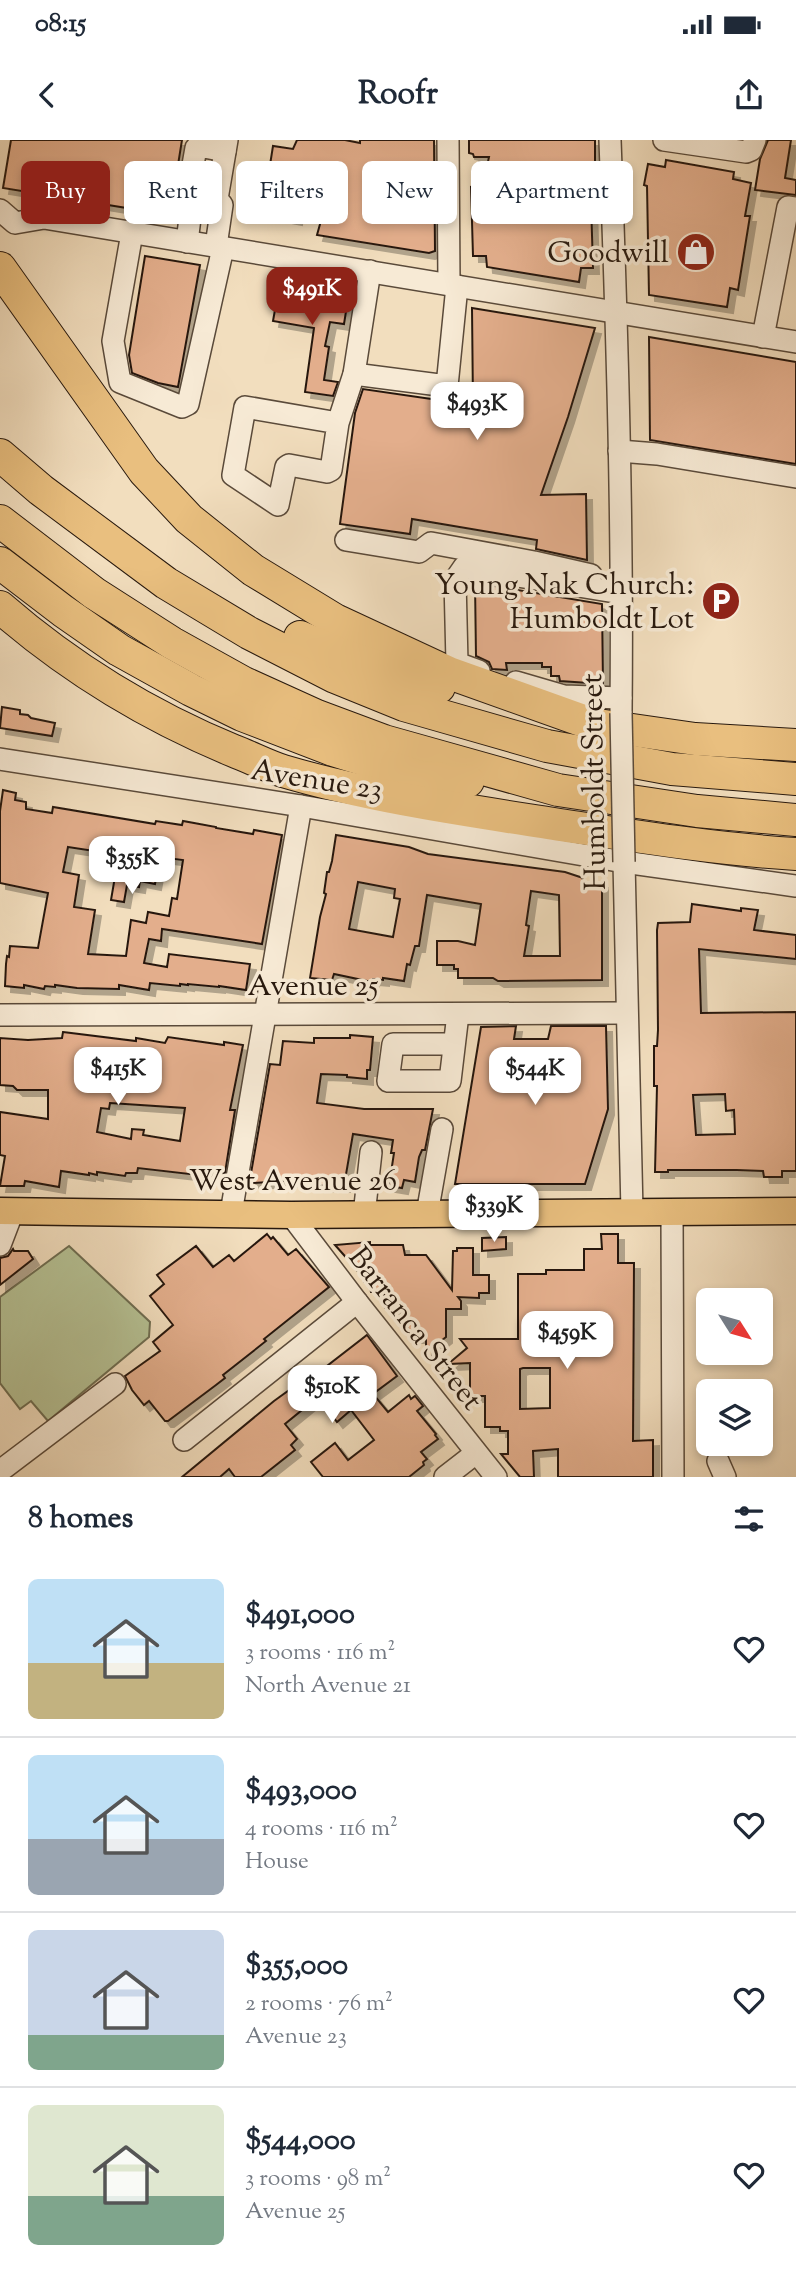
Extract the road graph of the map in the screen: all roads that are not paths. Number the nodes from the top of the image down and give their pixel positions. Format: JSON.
{"nodes":[{"id":1,"x":448,"y":140,"type":"edge"},
{"id":2,"x":610,"y":140,"type":"edge"},
{"id":3,"x":664,"y":140,"type":"edge"},
{"id":4,"x":755,"y":140,"type":"edge"},
{"id":5,"x":226,"y":146,"type":"edge"},
{"id":6,"x":796,"y":208,"type":"edge"},
{"id":7,"x":8,"y":216,"type":"edge"},
{"id":8,"x":132,"y":233,"type":"junction"},
{"id":9,"x":187,"y":242,"type":"junction"},
{"id":10,"x":220,"y":247,"type":"junction"},
{"id":11,"x":0,"y":268,"type":"edge"},
{"id":12,"x":370,"y":271,"type":"junction"},
{"id":13,"x":453,"y":285,"type":"junction"},
{"id":14,"x":616,"y":313,"type":"junction"},
{"id":15,"x":763,"y":337,"type":"junction"},
{"id":16,"x":796,"y":342,"type":"edge"},
{"id":17,"x":354,"y":374,"type":"junction"},
{"id":18,"x":338,"y":423,"type":"junction"},
{"id":19,"x":619,"y":451,"type":"junction"},
{"id":20,"x":0,"y":455,"type":"edge"},
{"id":21,"x":796,"y":477,"type":"edge"},
{"id":22,"x":0,"y":521,"type":"edge"},
{"id":23,"x":346,"y":540,"type":"dead end"},
{"id":24,"x":0,"y":563,"type":"edge"},
{"id":25,"x":166,"y":583,"type":"junction"},
{"id":26,"x":621,"y":586,"type":"junction"},
{"id":27,"x":0,"y":607,"type":"edge"},
{"id":28,"x":611,"y":712,"type":"junction"},
{"id":29,"x":796,"y":745,"type":"edge"},
{"id":30,"x":0,"y":761,"type":"edge"},
{"id":31,"x":796,"y":779,"type":"edge"},
{"id":32,"x":558,"y":790,"type":"junction"},
{"id":33,"x":301,"y":806,"type":"junction"},
{"id":34,"x":796,"y":820,"type":"edge"},
{"id":35,"x":796,"y":854,"type":"edge"},
{"id":36,"x":624,"y":862,"type":"junction"},
{"id":37,"x":796,"y":886,"type":"edge"},
{"id":38,"x":626,"y":1013,"type":"junction"},
{"id":39,"x":0,"y":1014,"type":"edge"},
{"id":40,"x":458,"y":1014,"type":"junction"},
{"id":41,"x":264,"y":1015,"type":"junction"},
{"id":42,"x":454,"y":1044,"type":"junction"},
{"id":43,"x":442,"y":1129,"type":"dead end"},
{"id":44,"x":371,"y":1152,"type":"dead end"},
{"id":45,"x":6,"y":1211,"type":"edge"},
{"id":46,"x":632,"y":1212,"type":"junction"},
{"id":47,"x":672,"y":1212,"type":"junction"},
{"id":48,"x":796,"y":1212,"type":"edge"},
{"id":49,"x":231,"y":1213,"type":"junction"},
{"id":50,"x":427,"y":1214,"type":"junction"},
{"id":51,"x":291,"y":1215,"type":"junction"},
{"id":52,"x":364,"y":1215,"type":"junction"},
{"id":53,"x":0,"y":1245,"type":"edge"},
{"id":54,"x":357,"y":1302,"type":"junction"},
{"id":55,"x":115,"y":1384,"type":"dead end"},
{"id":56,"x":184,"y":1440,"type":"dead end"},
{"id":57,"x":476,"y":1452,"type":"junction"},
{"id":58,"x":0,"y":1471,"type":"edge"},
{"id":59,"x":445,"y":1477,"type":"edge"},
{"id":60,"x":496,"y":1477,"type":"edge"},
{"id":61,"x":673,"y":1477,"type":"edge"}],
"edges":[{"from":1,"to":13,"type":"street"},
{"from":2,"to":14,"type":"street","name":"Humboldt Street"},
{"from":3,"to":4,"type":"street"},
{"from":5,"to":9,"type":"street"},
{"from":5,"to":10,"type":"street"},
{"from":6,"to":15,"type":"street"},
{"from":7,"to":8,"type":"street"},
{"from":8,"to":9,"type":"street"},
{"from":8,"to":10,"type":"street"},
{"from":9,"to":10,"type":"street"},
{"from":10,"to":12,"type":"street"},
{"from":11,"to":28,"type":"highway"},
{"from":12,"to":13,"type":"street"},
{"from":12,"to":17,"type":"street"},
{"from":13,"to":14,"type":"street"},
{"from":13,"to":17,"type":"street"},
{"from":14,"to":15,"type":"street"},
{"from":14,"to":19,"type":"street","name":"Humboldt Street"},
{"from":15,"to":16,"type":"street"},
{"from":17,"to":18,"type":"street"},
{"from":18,"to":18,"type":"street"},
{"from":19,"to":21,"type":"street"},
{"from":19,"to":26,"type":"street","name":"Humboldt Street"},
{"from":20,"to":25,"type":"highway"},
{"from":22,"to":32,"type":"highway"},
{"from":23,"to":26,"type":"street"},
{"from":24,"to":32,"type":"highway"},
{"from":25,"to":28,"type":"highway"},
{"from":25,"to":31,"type":"highway"},
{"from":26,"to":28,"type":"street","name":"Humboldt Street"},
{"from":26,"to":28,"type":"street"},
{"from":27,"to":35,"type":"highway"},
{"from":28,"to":29,"type":"highway"},
{"from":28,"to":36,"type":"street","name":"Humboldt Street","bridge":true},
{"from":30,"to":33,"type":"street","name":"Avenue 23"},
{"from":32,"to":34,"type":"highway"},
{"from":33,"to":36,"type":"street","name":"Avenue 23"},
{"from":33,"to":41,"type":"street"},
{"from":36,"to":37,"type":"street","name":"Avenue 23"},
{"from":36,"to":38,"type":"street","name":"Humboldt Street"},
{"from":38,"to":40,"type":"street","name":"Avenue 25"},
{"from":38,"to":46,"type":"street","name":"Humboldt Street"},
{"from":39,"to":41,"type":"street","name":"Avenue 25"},
{"from":40,"to":41,"type":"street","name":"Avenue 25"},
{"from":40,"to":42,"type":"street"},
{"from":41,"to":49,"type":"street"},
{"from":42,"to":42,"type":"street"},
{"from":43,"to":50,"type":"street"},
{"from":44,"to":52,"type":"street"},
{"from":45,"to":49,"type":"main road","name":"West Avenue 26"},
{"from":45,"to":53,"type":"street"},
{"from":46,"to":47,"type":"main road","name":"West Avenue 26"},
{"from":46,"to":50,"type":"main road","name":"West Avenue 26"},
{"from":47,"to":48,"type":"main road","name":"West Avenue 26"},
{"from":47,"to":61,"type":"street"},
{"from":49,"to":51,"type":"main road","name":"West Avenue 26"},
{"from":50,"to":52,"type":"main road","name":"West Avenue 26"},
{"from":51,"to":52,"type":"main road","name":"West Avenue 26"},
{"from":51,"to":54,"type":"street","name":"Barranca Street"},
{"from":54,"to":56,"type":"street"},
{"from":54,"to":57,"type":"street","name":"Barranca Street"},
{"from":55,"to":58,"type":"street"},
{"from":57,"to":59,"type":"street"},
{"from":57,"to":60,"type":"street","name":"Barranca Street"}]}
